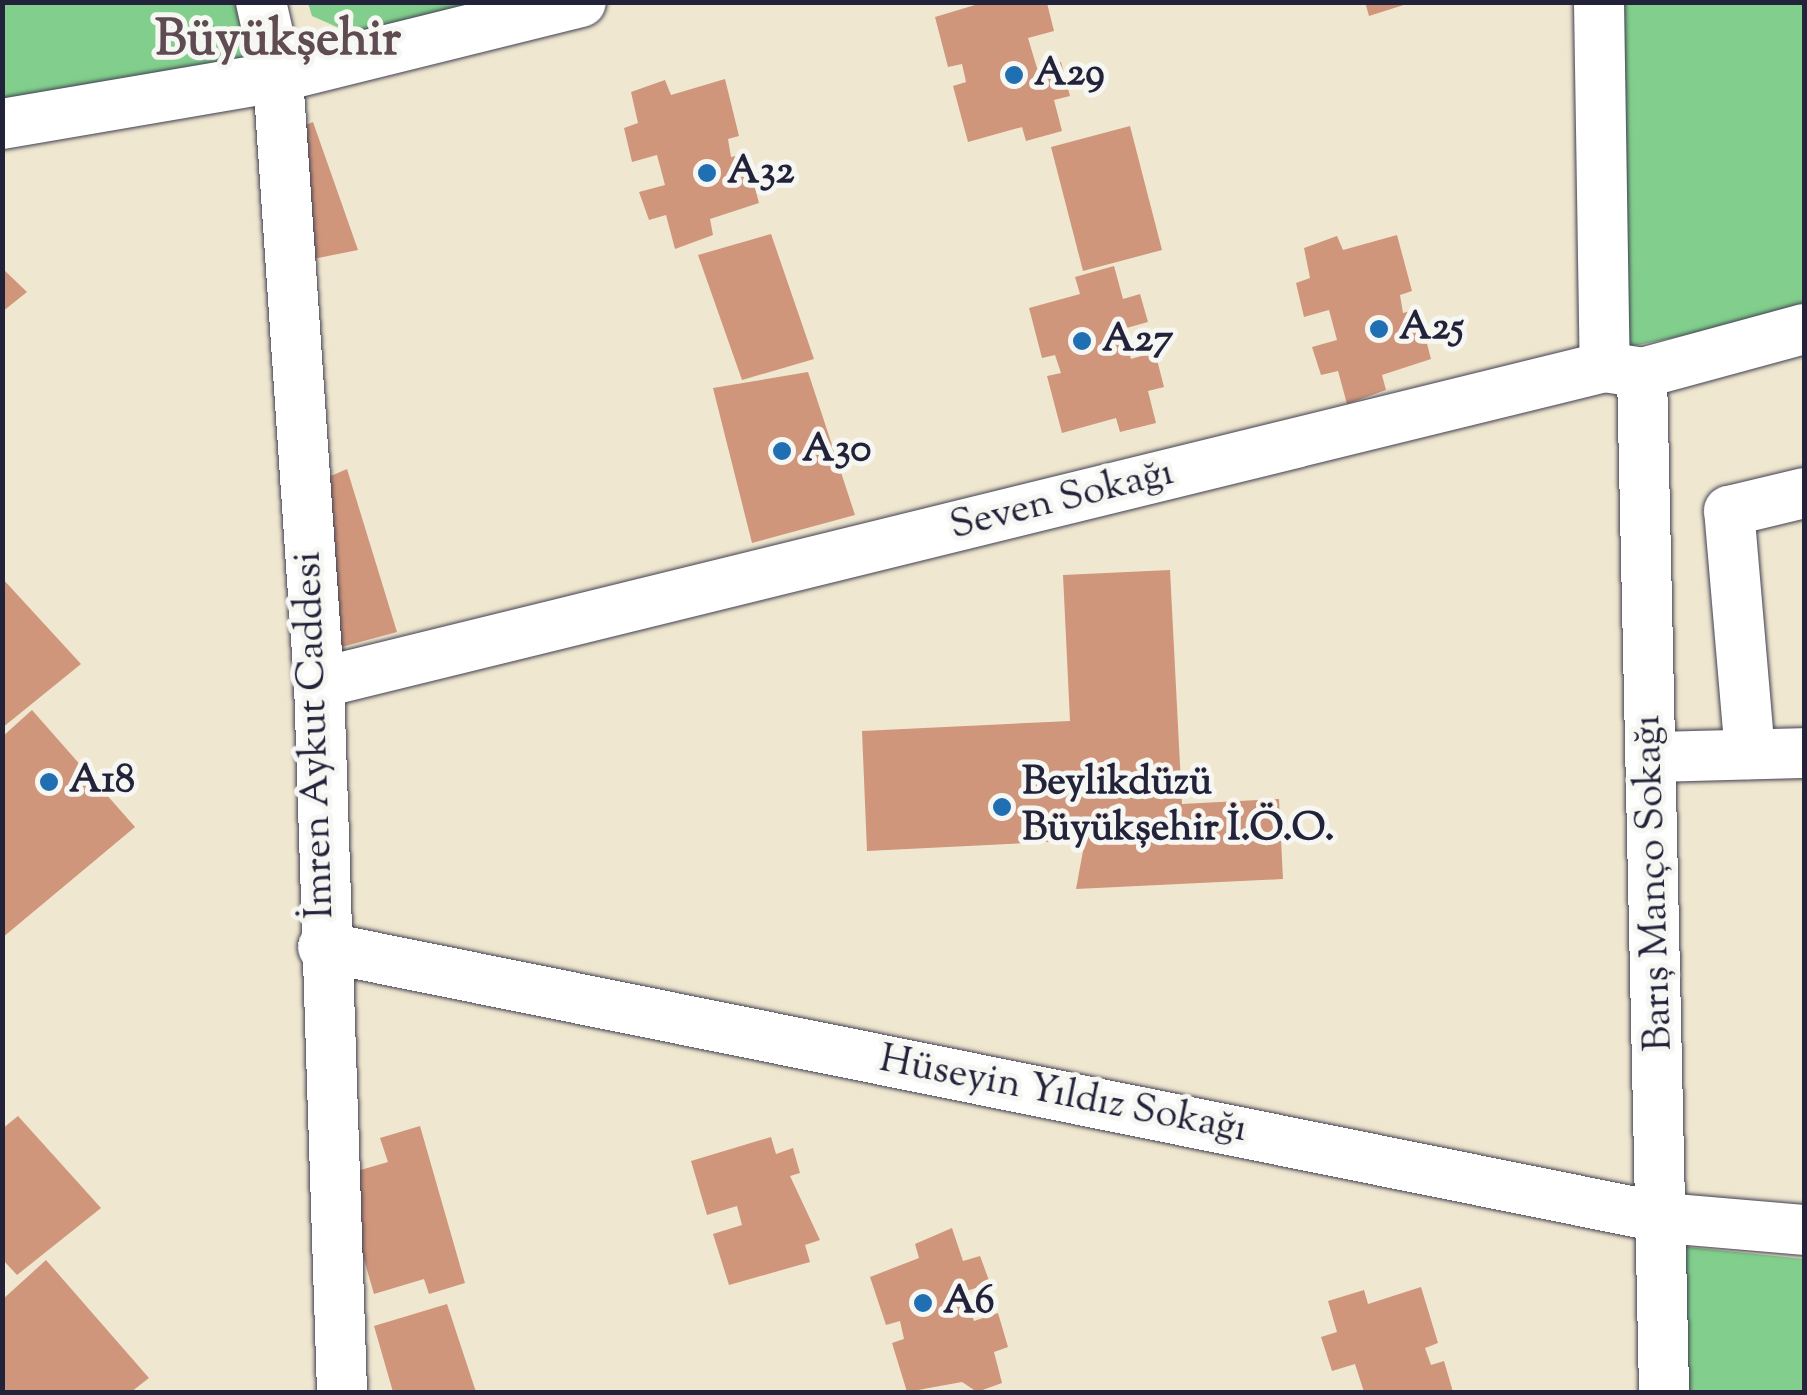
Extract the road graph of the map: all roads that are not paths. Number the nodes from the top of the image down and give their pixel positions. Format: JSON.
{"nodes":[{"id":1,"x":261,"y":2,"type":"edge"},
{"id":2,"x":582,"y":2,"type":"edge"},
{"id":3,"x":1599,"y":2,"type":"edge"},
{"id":4,"x":278,"y":78,"type":"junction"},
{"id":5,"x":2,"y":124,"type":"edge"},
{"id":6,"x":1804,"y":329,"type":"edge"},
{"id":7,"x":1623,"y":370,"type":"junction"},
{"id":8,"x":1804,"y":493,"type":"edge"},
{"id":9,"x":319,"y":684,"type":"junction"},
{"id":10,"x":1804,"y":753,"type":"edge"},
{"id":11,"x":1750,"y":754,"type":"junction"},
{"id":12,"x":1652,"y":756,"type":"junction"},
{"id":13,"x":323,"y":946,"type":"junction"},
{"id":14,"x":1664,"y":1218,"type":"junction"},
{"id":15,"x":1804,"y":1230,"type":"edge"},
{"id":16,"x":342,"y":1392,"type":"edge"},
{"id":17,"x":1664,"y":1392,"type":"edge"}],
"edges":[{"from":1,"to":4,"type":"street","name":"İmren Aykut Caddesi"},
{"from":2,"to":4,"type":"street"},
{"from":3,"to":7,"type":"street","name":"Barış Manço Sokağı"},
{"from":4,"to":5,"type":"street"},
{"from":4,"to":9,"type":"street","name":"İmren Aykut Caddesi"},
{"from":6,"to":7,"type":"street","name":"Seven Sokağı"},
{"from":7,"to":9,"type":"street","name":"Seven Sokağı"},
{"from":7,"to":12,"type":"street","name":"Barış Manço Sokağı"},
{"from":8,"to":11,"type":"street"},
{"from":9,"to":13,"type":"street","name":"İmren Aykut Caddesi"},
{"from":10,"to":11,"type":"street"},
{"from":11,"to":12,"type":"street"},
{"from":12,"to":14,"type":"street","name":"Barış Manço Sokağı"},
{"from":13,"to":14,"type":"street","name":"Hüseyin Yıldız Sokağı"},
{"from":13,"to":16,"type":"street","name":"İmren Aykut Caddesi"},
{"from":14,"to":15,"type":"street","name":"Hüseyin Yıldız Sokağı"},
{"from":14,"to":17,"type":"street","name":"Barış Manço Sokağı"}]}
